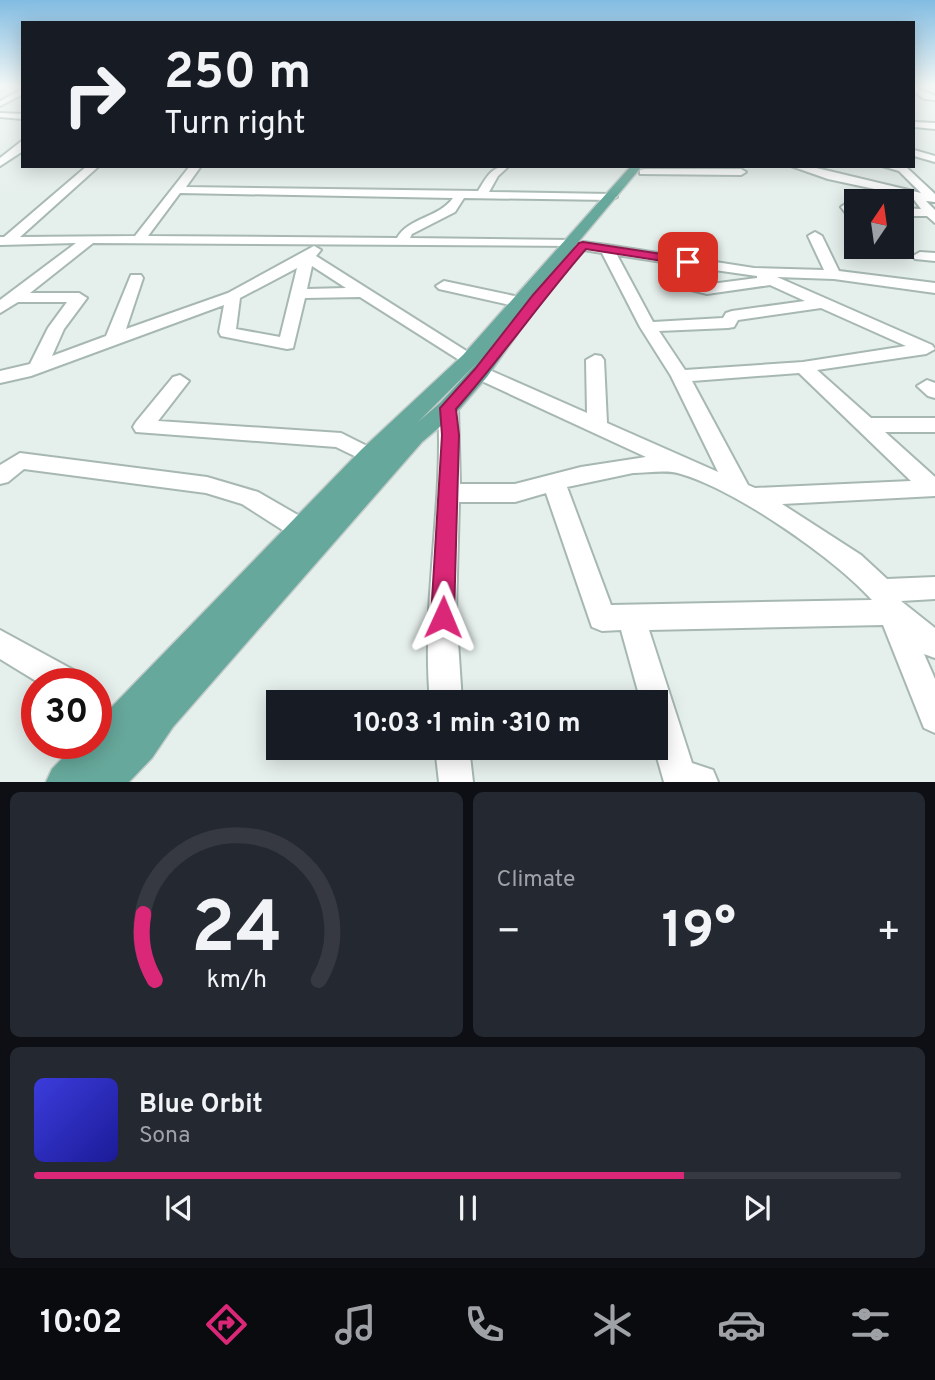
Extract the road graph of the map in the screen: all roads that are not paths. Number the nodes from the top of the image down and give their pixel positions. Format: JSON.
{"nodes":[{"id":1,"x":915,"y":125,"type":"edge"},
{"id":2,"x":935,"y":126,"type":"edge"},
{"id":3,"x":915,"y":146,"type":"edge"},
{"id":4,"x":935,"y":147,"type":"edge"},
{"id":5,"x":21,"y":149,"type":"edge"},
{"id":6,"x":0,"y":163,"type":"edge"},
{"id":7,"x":92,"y":168,"type":"edge"},
{"id":8,"x":194,"y":168,"type":"edge"},
{"id":9,"x":502,"y":168,"type":"edge"},
{"id":10,"x":642,"y":168,"type":"edge"},
{"id":11,"x":803,"y":168,"type":"edge"},
{"id":12,"x":894,"y":168,"type":"edge"},
{"id":13,"x":904,"y":171,"type":"junction"},
{"id":14,"x":741,"y":173,"type":"dead end"},
{"id":15,"x":925,"y":176,"type":"dead end"},
{"id":16,"x":894,"y":189,"type":"edge"},
{"id":17,"x":178,"y":190,"type":"junction"},
{"id":18,"x":483,"y":193,"type":"junction"},
{"id":19,"x":914,"y":193,"type":"joint"},
{"id":20,"x":461,"y":194,"type":"junction"},
{"id":21,"x":933,"y":196,"type":"edge"},
{"id":22,"x":611,"y":197,"type":"junction"},
{"id":23,"x":914,"y":214,"type":"edge"},
{"id":24,"x":934,"y":216,"type":"edge"},
{"id":25,"x":815,"y":236,"type":"dead end"},
{"id":26,"x":90,"y":239,"type":"junction"},
{"id":27,"x":139,"y":239,"type":"junction"},
{"id":28,"x":323,"y":243,"type":"junction"},
{"id":29,"x":401,"y":243,"type":"junction"},
{"id":30,"x":5,"y":244,"type":"edge"},
{"id":31,"x":587,"y":246,"type":"junction"},
{"id":32,"x":307,"y":257,"type":"junction"},
{"id":33,"x":920,"y":257,"type":"dead end"},
{"id":34,"x":935,"y":257,"type":"edge"},
{"id":35,"x":666,"y":258,"type":"junction"},
{"id":36,"x":754,"y":272,"type":"junction"},
{"id":37,"x":834,"y":275,"type":"junction"},
{"id":38,"x":136,"y":278,"type":"dead end"},
{"id":39,"x":771,"y":280,"type":"junction"},
{"id":40,"x":444,"y":286,"type":"dead end"},
{"id":41,"x":935,"y":288,"type":"edge"},
{"id":42,"x":364,"y":292,"type":"junction"},
{"id":43,"x":298,"y":294,"type":"junction"},
{"id":44,"x":233,"y":296,"type":"junction"},
{"id":45,"x":14,"y":297,"type":"junction"},
{"id":46,"x":519,"y":302,"type":"junction"},
{"id":47,"x":825,"y":303,"type":"junction"},
{"id":48,"x":0,"y":308,"type":"edge"},
{"id":49,"x":648,"y":327,"type":"junction"},
{"id":50,"x":114,"y":339,"type":"junction"},
{"id":51,"x":930,"y":351,"type":"edge"},
{"id":52,"x":596,"y":360,"type":"dead end"},
{"id":53,"x":38,"y":366,"type":"junction"},
{"id":54,"x":475,"y":366,"type":"junction"},
{"id":55,"x":803,"y":367,"type":"junction"},
{"id":56,"x":680,"y":376,"type":"junction"},
{"id":57,"x":0,"y":377,"type":"edge"},
{"id":58,"x":180,"y":381,"type":"dead end"},
{"id":59,"x":448,"y":408,"type":"junction"},
{"id":60,"x":597,"y":424,"type":"junction"},
{"id":61,"x":864,"y":425,"type":"junction"},
{"id":62,"x":935,"y":425,"type":"edge"},
{"id":63,"x":369,"y":456,"type":"junction"},
{"id":64,"x":687,"y":465,"type":"junction"},
{"id":65,"x":0,"y":476,"type":"edge"},
{"id":66,"x":554,"y":483,"type":"junction"},
{"id":67,"x":447,"y":493,"type":"junction"},
{"id":68,"x":746,"y":493,"type":"junction"},
{"id":69,"x":301,"y":529,"type":"junction"},
{"id":70,"x":935,"y":588,"type":"edge"},
{"id":71,"x":887,"y":601,"type":"junction"},
{"id":72,"x":632,"y":617,"type":"junction"},
{"id":73,"x":0,"y":643,"type":"edge"},
{"id":74,"x":935,"y":645,"type":"edge"},
{"id":75,"x":41,"y":668,"type":"edge"},
{"id":76,"x":444,"y":690,"type":"edge"},
{"id":77,"x":935,"y":717,"type":"edge"},
{"id":78,"x":453,"y":760,"type":"edge"},
{"id":79,"x":109,"y":765,"type":"edge"},
{"id":80,"x":65,"y":782,"type":"edge"},
{"id":81,"x":456,"y":782,"type":"edge"},
{"id":82,"x":701,"y":782,"type":"edge"}],
"edges":[{"from":1,"to":2,"type":"street"},
{"from":3,"to":4,"type":"street"},
{"from":5,"to":6,"type":"street"},
{"from":7,"to":30,"type":"street"},
{"from":8,"to":17,"type":"street"},
{"from":9,"to":18,"type":"street"},
{"from":10,"to":14,"type":"street"},
{"from":10,"to":22,"type":"main road"},
{"from":10,"to":31,"type":"main road"},
{"from":11,"to":16,"type":"street"},
{"from":12,"to":13,"type":"street"},
{"from":13,"to":15,"type":"street"},
{"from":13,"to":21,"type":"street"},
{"from":17,"to":20,"type":"street"},
{"from":17,"to":27,"type":"street"},
{"from":18,"to":20,"type":"street"},
{"from":18,"to":22,"type":"street"},
{"from":19,"to":21,"type":"street"},
{"from":19,"to":24,"type":"street"},
{"from":20,"to":29,"type":"street"},
{"from":22,"to":31,"type":"main road"},
{"from":23,"to":24,"type":"street"},
{"from":25,"to":37,"type":"street"},
{"from":26,"to":27,"type":"street"},
{"from":26,"to":30,"type":"street"},
{"from":26,"to":45,"type":"street"},
{"from":27,"to":28,"type":"street"},
{"from":28,"to":29,"type":"street"},
{"from":28,"to":32,"type":"street"},
{"from":29,"to":31,"type":"street"},
{"from":31,"to":35,"type":"street"},
{"from":31,"to":46,"type":"main road"},
{"from":31,"to":49,"type":"street"},
{"from":31,"to":54,"type":"main road"},
{"from":32,"to":42,"type":"street"},
{"from":32,"to":43,"type":"street"},
{"from":32,"to":44,"type":"street"},
{"from":33,"to":34,"type":"street"},
{"from":35,"to":36,"type":"street"},
{"from":35,"to":39,"type":"street"},
{"from":36,"to":37,"type":"street"},
{"from":36,"to":39,"type":"street"},
{"from":37,"to":41,"type":"street"},
{"from":38,"to":50,"type":"street"},
{"from":39,"to":47,"type":"street"},
{"from":40,"to":46,"type":"street"},
{"from":42,"to":43,"type":"street"},
{"from":42,"to":54,"type":"street"},
{"from":43,"to":44,"type":"street"},
{"from":44,"to":50,"type":"street"},
{"from":45,"to":48,"type":"street"},
{"from":45,"to":53,"type":"street"},
{"from":46,"to":54,"type":"main road"},
{"from":47,"to":49,"type":"street"},
{"from":47,"to":51,"type":"street"},
{"from":49,"to":56,"type":"street"},
{"from":50,"to":53,"type":"street"},
{"from":51,"to":55,"type":"street"},
{"from":52,"to":60,"type":"street"},
{"from":53,"to":57,"type":"street"},
{"from":54,"to":59,"type":"main road"},
{"from":54,"to":60,"type":"street"},
{"from":54,"to":63,"type":"main road"},
{"from":55,"to":56,"type":"street"},
{"from":55,"to":61,"type":"street"},
{"from":56,"to":68,"type":"street"},
{"from":58,"to":63,"type":"street"},
{"from":59,"to":67,"type":"street"},
{"from":59,"to":79,"type":"main road"},
{"from":60,"to":64,"type":"street"},
{"from":61,"to":62,"type":"street"},
{"from":61,"to":68,"type":"street"},
{"from":63,"to":69,"type":"main road"},
{"from":64,"to":66,"type":"street"},
{"from":64,"to":68,"type":"street"},
{"from":65,"to":69,"type":"street"},
{"from":66,"to":67,"type":"street"},
{"from":66,"to":72,"type":"street"},
{"from":67,"to":76,"type":"street"},
{"from":68,"to":71,"type":"street"},
{"from":69,"to":79,"type":"main road"},
{"from":70,"to":71,"type":"street"},
{"from":71,"to":72,"type":"street"},
{"from":71,"to":74,"type":"street"},
{"from":71,"to":77,"type":"street"},
{"from":72,"to":82,"type":"street"},
{"from":73,"to":75,"type":"street"},
{"from":78,"to":81,"type":"street"},
{"from":79,"to":80,"type":"main road"}]}
